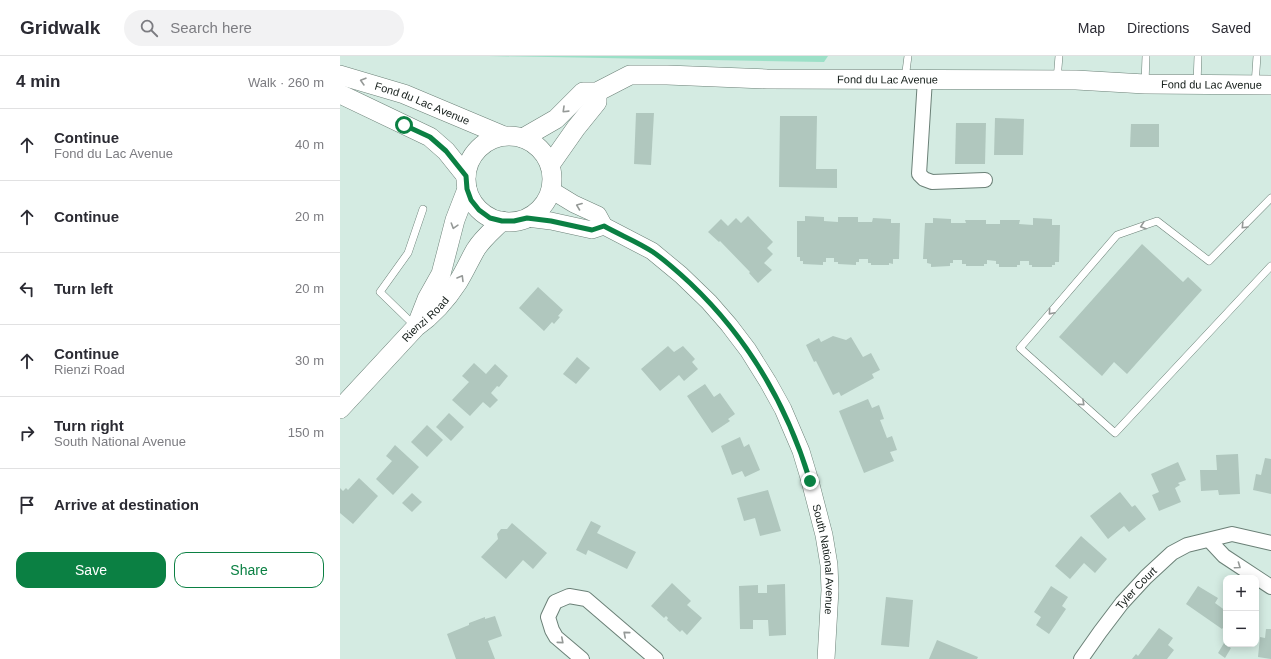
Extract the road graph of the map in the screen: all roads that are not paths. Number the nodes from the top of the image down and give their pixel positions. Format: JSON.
{"nodes":[{"id":1,"x":908,"y":56,"type":"edge"},
{"id":2,"x":1059,"y":56,"type":"edge"},
{"id":3,"x":1146,"y":56,"type":"edge"},
{"id":4,"x":1198,"y":56,"type":"edge"},
{"id":5,"x":1257,"y":56,"type":"edge"},
{"id":6,"x":340,"y":75,"type":"edge"},
{"id":7,"x":905,"y":79,"type":"junction"},
{"id":8,"x":925,"y":79,"type":"junction"},
{"id":9,"x":1057,"y":80,"type":"junction"},
{"id":10,"x":1145,"y":84,"type":"junction"},
{"id":11,"x":1197,"y":84,"type":"junction"},
{"id":12,"x":1263,"y":85,"type":"edge"},
{"id":13,"x":597,"y":92,"type":"junction"},
{"id":14,"x":340,"y":94,"type":"edge"},
{"id":15,"x":504,"y":136,"type":"junction"},
{"id":16,"x":523,"y":138,"type":"junction"},
{"id":17,"x":550,"y":166,"type":"junction"},
{"id":18,"x":985,"y":180,"type":"dead end"},
{"id":19,"x":466,"y":182,"type":"junction"},
{"id":20,"x":551,"y":190,"type":"junction"},
{"id":21,"x":1271,"y":198,"type":"edge"},
{"id":22,"x":423,"y":209,"type":"dead end"},
{"id":23,"x":527,"y":218,"type":"junction"},
{"id":24,"x":502,"y":221,"type":"junction"},
{"id":25,"x":604,"y":226,"type":"junction"},
{"id":26,"x":1271,"y":266,"type":"edge"},
{"id":27,"x":416,"y":327,"type":"junction"},
{"id":28,"x":340,"y":410,"type":"edge"},
{"id":29,"x":1210,"y":541,"type":"junction"},
{"id":30,"x":1271,"y":543,"type":"edge"},
{"id":31,"x":1271,"y":587,"type":"edge"},
{"id":32,"x":582,"y":659,"type":"edge"},
{"id":33,"x":656,"y":659,"type":"edge"},
{"id":34,"x":826,"y":659,"type":"edge"},
{"id":35,"x":1081,"y":659,"type":"edge"}],
"edges":[{"from":1,"to":7,"type":"lane"},
{"from":2,"to":9,"type":"lane"},
{"from":3,"to":10,"type":"lane"},
{"from":4,"to":11,"type":"lane"},
{"from":5,"to":12,"type":"lane"},
{"from":15,"to":6,"type":"main road","name":"Fond du Lac Avenue","one_way":true},
{"from":7,"to":8,"type":"main road","name":"Fond du Lac Avenue"},
{"from":7,"to":13,"type":"main road","name":"Fond du Lac Avenue"},
{"from":8,"to":9,"type":"main road","name":"Fond du Lac Avenue"},
{"from":8,"to":18,"type":"street"},
{"from":9,"to":10,"type":"main road","name":"Fond du Lac Avenue"},
{"from":10,"to":11,"type":"main road","name":"Fond du Lac Avenue"},
{"from":11,"to":12,"type":"main road","name":"Fond du Lac Avenue"},
{"from":13,"to":16,"type":"main road","name":"Fond du Lac Avenue","one_way":true},
{"from":13,"to":17,"type":"main road"},
{"from":14,"to":19,"type":"main road"},
{"from":15,"to":16,"type":"main road"},
{"from":15,"to":19,"type":"main road"},
{"from":16,"to":17,"type":"main road"},
{"from":17,"to":20,"type":"main road"},
{"from":19,"to":24,"type":"main road"},
{"from":19,"to":27,"type":"main road","one_way":true},
{"from":20,"to":23,"type":"main road"},
{"from":25,"to":20,"type":"street","name":"South National Avenue","one_way":true},
{"from":21,"to":26,"type":"lane","one_way":true},
{"from":22,"to":27,"type":"lane"},
{"from":23,"to":24,"type":"main road"},
{"from":23,"to":25,"type":"street"},
{"from":27,"to":24,"type":"main road","name":"Rienzi Road","one_way":true},
{"from":25,"to":34,"type":"street","name":"South National Avenue"},
{"from":27,"to":28,"type":"main road","name":"Rienzi Road"},
{"from":29,"to":30,"type":"street","name":"Tyler Court"},
{"from":29,"to":31,"type":"street","one_way":true},
{"from":29,"to":35,"type":"street","name":"Tyler Court"},
{"from":33,"to":32,"type":"street","one_way":true}]}
